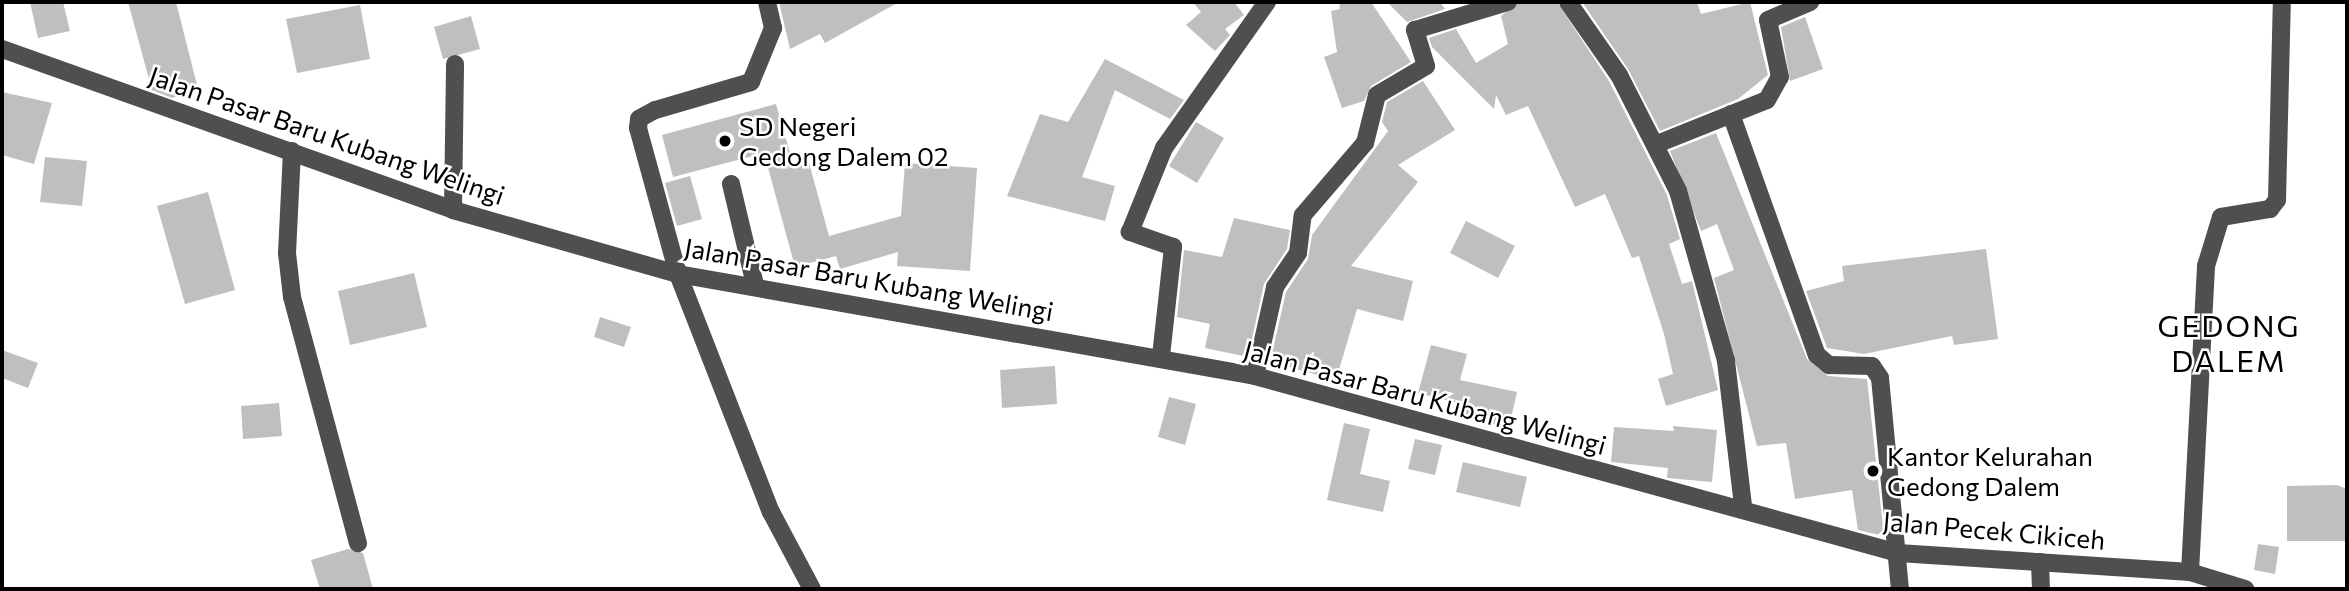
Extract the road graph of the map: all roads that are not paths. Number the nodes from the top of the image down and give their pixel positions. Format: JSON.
{"nodes":[{"id":1,"x":767,"y":2,"type":"edge"},
{"id":2,"x":1508,"y":2,"type":"edge"},
{"id":3,"x":1568,"y":2,"type":"edge"},
{"id":4,"x":1810,"y":2,"type":"edge"},
{"id":5,"x":2282,"y":2,"type":"edge"},
{"id":6,"x":1256,"y":5,"type":"edge"},
{"id":7,"x":2,"y":38,"type":"edge"},
{"id":8,"x":2,"y":49,"type":"edge"},
{"id":9,"x":455,"y":64,"type":"dead end"},
{"id":10,"x":1731,"y":114,"type":"junction"},
{"id":11,"x":1657,"y":145,"type":"junction"},
{"id":12,"x":292,"y":151,"type":"junction"},
{"id":13,"x":731,"y":184,"type":"dead end"},
{"id":14,"x":453,"y":210,"type":"junction"},
{"id":15,"x":678,"y":274,"type":"junction"},
{"id":16,"x":755,"y":285,"type":"junction"},
{"id":17,"x":1161,"y":356,"type":"junction"},
{"id":18,"x":1255,"y":376,"type":"junction"},
{"id":19,"x":1743,"y":506,"type":"junction"},
{"id":20,"x":358,"y":543,"type":"dead end"},
{"id":21,"x":1898,"y":553,"type":"junction"},
{"id":22,"x":2040,"y":562,"type":"junction"},
{"id":23,"x":2190,"y":572,"type":"junction"},
{"id":24,"x":812,"y":589,"type":"edge"},
{"id":25,"x":1900,"y":589,"type":"edge"},
{"id":26,"x":2041,"y":589,"type":"edge"},
{"id":27,"x":2245,"y":589,"type":"edge"}],
"edges":[{"from":1,"to":15,"type":"street"},
{"from":2,"to":18,"type":"street"},
{"from":3,"to":11,"type":"street"},
{"from":4,"to":10,"type":"street"},
{"from":5,"to":23,"type":"street"},
{"from":6,"to":17,"type":"street"},
{"from":7,"to":8,"type":"street"},
{"from":8,"to":12,"type":"street","name":"Jalan Pasar Baru Kubang Welingi"},
{"from":9,"to":14,"type":"street"},
{"from":10,"to":11,"type":"street"},
{"from":10,"to":21,"type":"street"},
{"from":11,"to":19,"type":"street"},
{"from":12,"to":14,"type":"street","name":"Jalan Pasar Baru Kubang Welingi"},
{"from":12,"to":20,"type":"street"},
{"from":13,"to":16,"type":"street"},
{"from":14,"to":15,"type":"street","name":"Jalan Pasar Baru Kubang Welingi"},
{"from":15,"to":16,"type":"street","name":"Jalan Pasar Baru Kubang Welingi"},
{"from":15,"to":24,"type":"street"},
{"from":16,"to":17,"type":"street","name":"Jalan Pasar Baru Kubang Welingi"},
{"from":17,"to":18,"type":"street","name":"Jalan Pasar Baru Kubang Welingi"},
{"from":18,"to":19,"type":"street","name":"Jalan Pasar Baru Kubang Welingi"},
{"from":19,"to":21,"type":"street","name":"Jalan Pecek Cikiceh"},
{"from":21,"to":22,"type":"street","name":"Jalan Pecek Cikiceh"},
{"from":21,"to":25,"type":"street"},
{"from":22,"to":23,"type":"street","name":"Jalan Pecek Cikiceh"},
{"from":22,"to":26,"type":"street"},
{"from":23,"to":27,"type":"street","name":"Jalan Pecek Cikiceh"}]}
